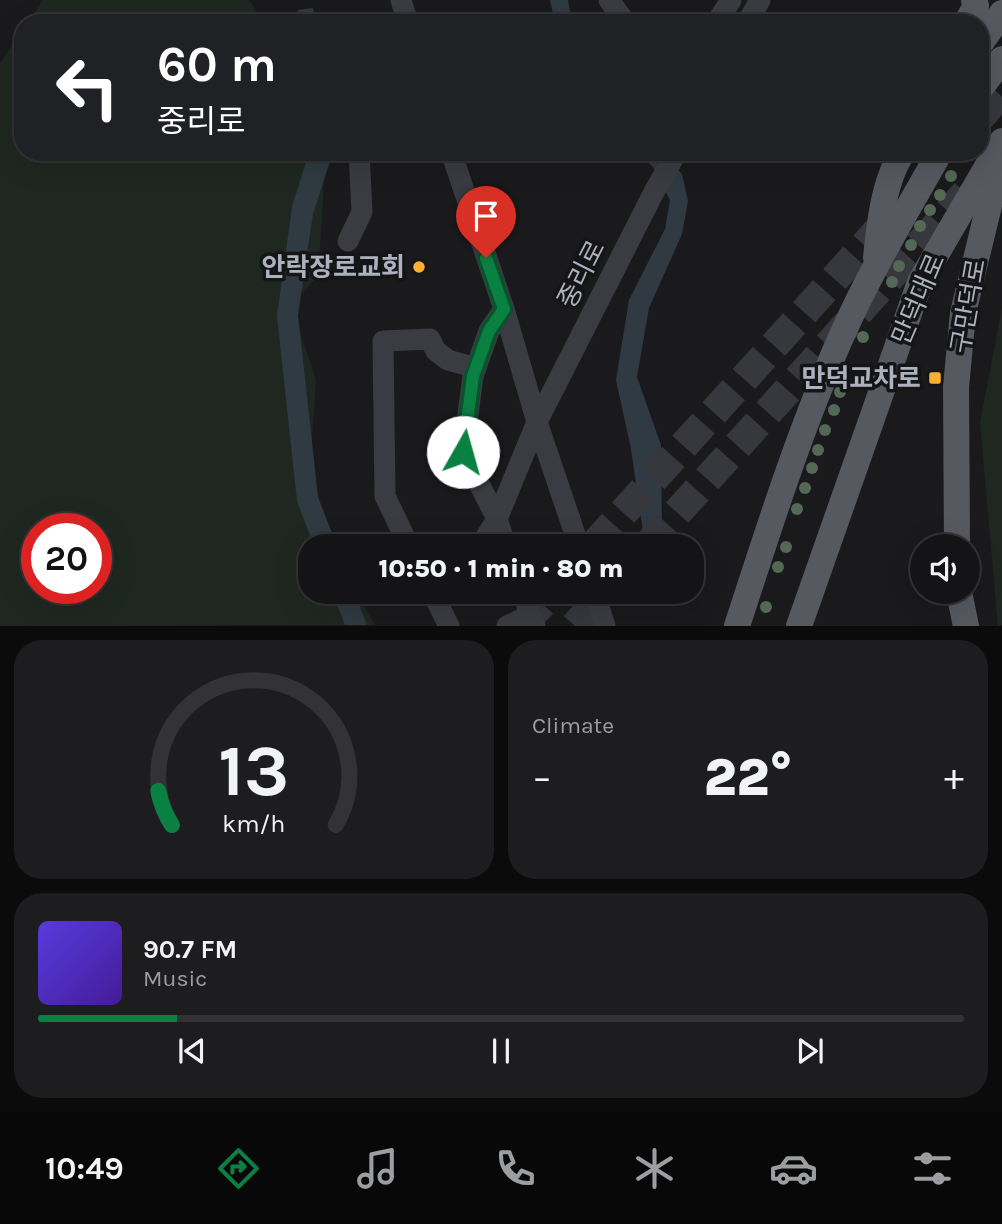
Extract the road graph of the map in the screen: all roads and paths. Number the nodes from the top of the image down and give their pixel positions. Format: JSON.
{"nodes":[{"id":1,"x":1002,"y":13,"type":"edge"},
{"id":2,"x":989,"y":31,"type":"edge"},
{"id":3,"x":1002,"y":59,"type":"edge"},
{"id":4,"x":989,"y":77,"type":"edge"},
{"id":5,"x":1002,"y":141,"type":"edge"},
{"id":6,"x":1002,"y":152,"type":"edge"},
{"id":7,"x":359,"y":161,"type":"edge"},
{"id":8,"x":454,"y":161,"type":"edge"},
{"id":9,"x":672,"y":161,"type":"edge"},
{"id":10,"x":897,"y":161,"type":"edge"},
{"id":11,"x":935,"y":161,"type":"edge"},
{"id":12,"x":348,"y":241,"type":"dead end"},
{"id":13,"x":876,"y":265,"type":"junction"},
{"id":14,"x":504,"y":309,"type":"junction"},
{"id":15,"x":476,"y":368,"type":"junction"},
{"id":16,"x":537,"y":422,"type":"junction"},
{"id":17,"x":497,"y":520,"type":"junction"},
{"id":18,"x":403,"y":534,"type":"edge"},
{"id":19,"x":488,"y":534,"type":"edge"},
{"id":20,"x":502,"y":534,"type":"edge"},
{"id":21,"x":575,"y":534,"type":"edge"},
{"id":22,"x":957,"y":534,"type":"edge"},
{"id":23,"x":442,"y":604,"type":"edge"},
{"id":24,"x":598,"y":604,"type":"edge"},
{"id":25,"x":962,"y":604,"type":"edge"},
{"id":26,"x":532,"y":620,"type":"edge"},
{"id":27,"x":449,"y":625,"type":"edge"},
{"id":28,"x":508,"y":625,"type":"edge"},
{"id":29,"x":605,"y":625,"type":"edge"},
{"id":30,"x":737,"y":625,"type":"edge"},
{"id":31,"x":799,"y":625,"type":"edge"},
{"id":32,"x":966,"y":625,"type":"edge"}],
"edges":[{"from":1,"to":2,"type":"main road"},
{"from":3,"to":4,"type":"main road"},
{"from":5,"to":31,"type":"main road","name":"만덕대로"},
{"from":6,"to":22,"type":"main road","name":"구만덕로"},
{"from":7,"to":12,"type":"street"},
{"from":8,"to":14,"type":"street"},
{"from":9,"to":16,"type":"street","name":"중리로"},
{"from":10,"to":13,"type":"main road"},
{"from":11,"to":13,"type":"main road","name":"만덕대로"},
{"from":13,"to":30,"type":"main road","name":"만덕대로"},
{"from":14,"to":15,"type":"street"},
{"from":14,"to":16,"type":"street"},
{"from":15,"to":17,"type":"street"},
{"from":15,"to":18,"type":"street"},
{"from":16,"to":17,"type":"street","name":"중리로"},
{"from":16,"to":21,"type":"street"},
{"from":17,"to":19,"type":"street","name":"중리로"},
{"from":17,"to":20,"type":"street"},
{"from":23,"to":27,"type":"street"},
{"from":24,"to":29,"type":"street"},
{"from":25,"to":32,"type":"main road"},
{"from":26,"to":28,"type":"street"}]}
